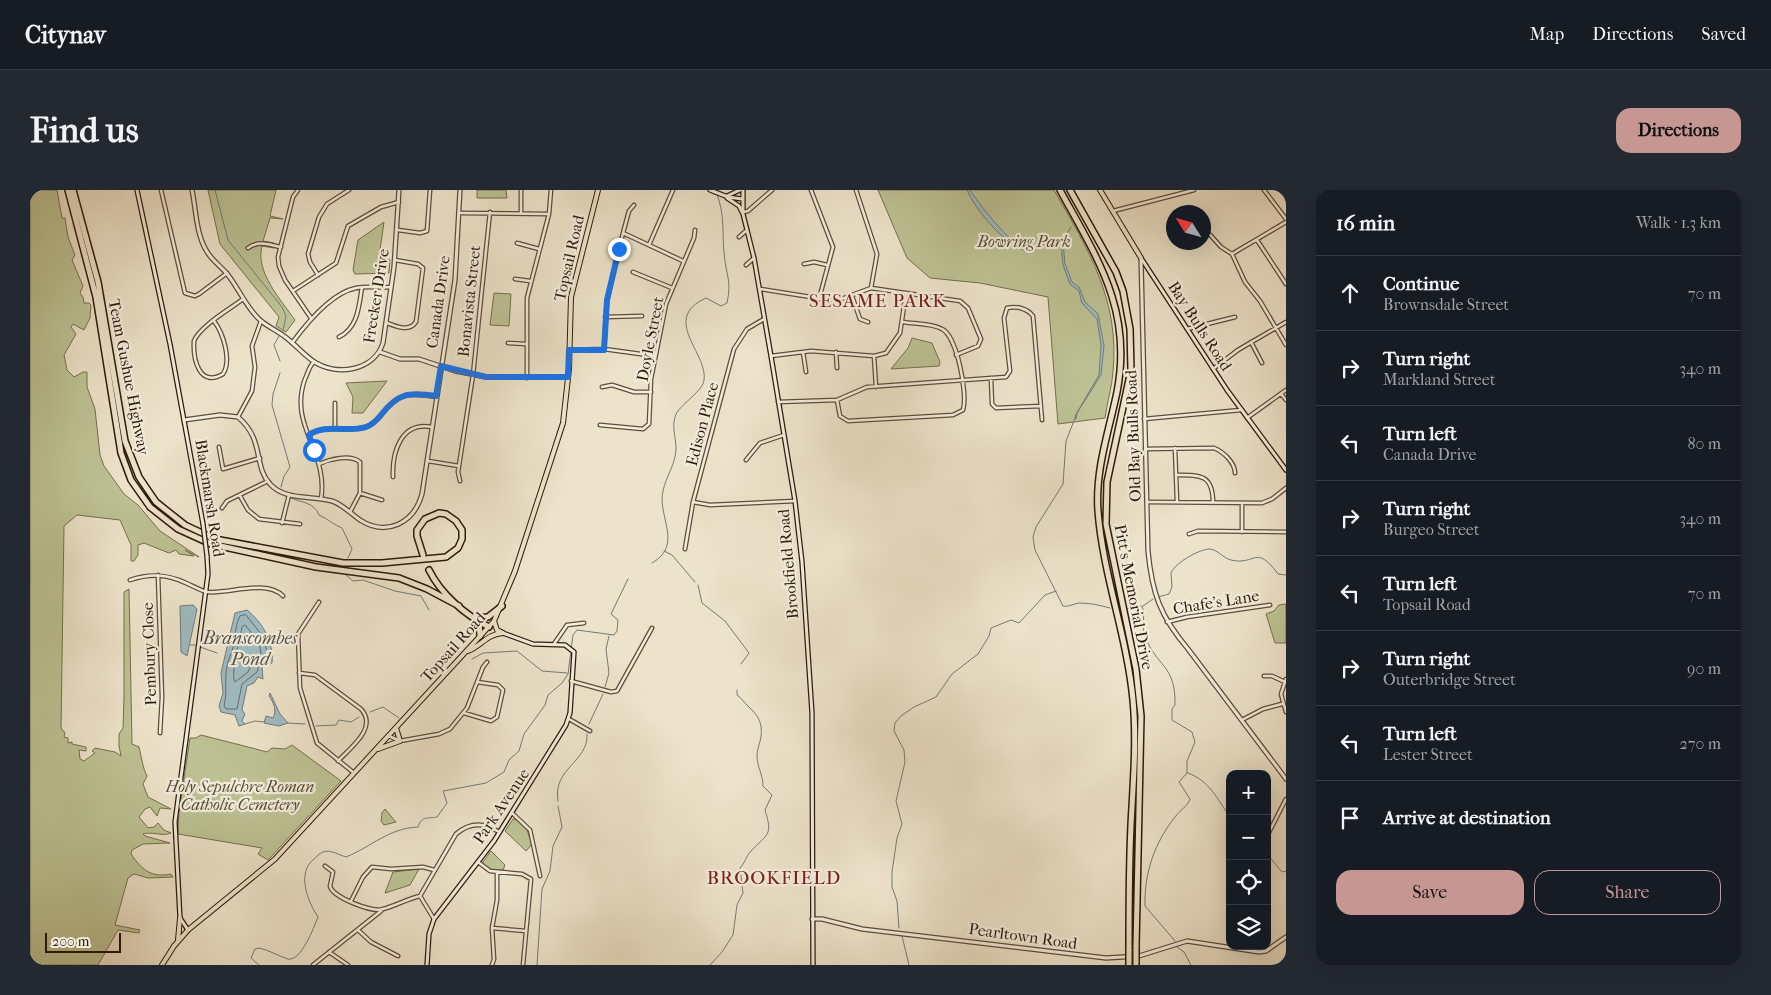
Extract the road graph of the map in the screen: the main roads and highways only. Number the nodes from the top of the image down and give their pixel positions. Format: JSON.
{"nodes":[{"id":1,"x":68,"y":190,"type":"edge"},
{"id":2,"x":73,"y":190,"type":"edge"},
{"id":3,"x":598,"y":190,"type":"edge"},
{"id":4,"x":1060,"y":190,"type":"edge"},
{"id":5,"x":1070,"y":190,"type":"edge"},
{"id":6,"x":1100,"y":190,"type":"edge"},
{"id":7,"x":1141,"y":258,"type":"road end"},
{"id":8,"x":423,"y":555,"type":"dead end"},
{"id":9,"x":429,"y":570,"type":"dead end"},
{"id":10,"x":459,"y":606,"type":"junction"},
{"id":11,"x":502,"y":606,"type":"junction"},
{"id":12,"x":473,"y":617,"type":"junction"},
{"id":13,"x":494,"y":621,"type":"junction"},
{"id":14,"x":479,"y":622,"type":"junction"},
{"id":15,"x":489,"y":627,"type":"junction"},
{"id":16,"x":480,"y":636,"type":"junction"},
{"id":17,"x":466,"y":652,"type":"junction"},
{"id":18,"x":396,"y":728,"type":"junction"},
{"id":19,"x":376,"y":749,"type":"junction"},
{"id":20,"x":180,"y":918,"type":"road end"},
{"id":21,"x":178,"y":941,"type":"junction"},
{"id":22,"x":162,"y":965,"type":"edge"},
{"id":23,"x":1129,"y":965,"type":"edge"},
{"id":24,"x":1136,"y":965,"type":"edge"}],
"edges":[{"from":1,"to":10,"type":"highway","name":"Team Gushue Highway"},
{"from":2,"to":8,"type":"highway","name":"Team Gushue Highway"},
{"from":3,"to":11,"type":"main road","name":"Topsail Road"},
{"from":4,"to":23,"type":"highway","name":"Pitt's Memorial Drive","bridge":true},
{"from":5,"to":24,"type":"highway","name":"Pitt's Memorial Drive","bridge":true},
{"from":6,"to":7,"type":"main road","name":"Bay Bulls Road"},
{"from":9,"to":10,"type":"highway"},
{"from":10,"to":12,"type":"highway"},
{"from":11,"to":12,"type":"highway"},
{"from":11,"to":13,"type":"main road","name":"Topsail Road"},
{"from":12,"to":14,"type":"highway"},
{"from":13,"to":15,"type":"main road","name":"Topsail Road"},
{"from":13,"to":17,"type":"main road"},
{"from":14,"to":15,"type":"highway"},
{"from":14,"to":16,"type":"highway"},
{"from":15,"to":16,"type":"main road","name":"Topsail Road"},
{"from":16,"to":17,"type":"main road","name":"Topsail Road"},
{"from":17,"to":18,"type":"main road","name":"Topsail Road"},
{"from":18,"to":19,"type":"main road","name":"Topsail Road"},
{"from":18,"to":19,"type":"main road"},
{"from":19,"to":21,"type":"main road","name":"Topsail Road"},
{"from":20,"to":21,"type":"main road"},
{"from":21,"to":22,"type":"main road","name":"Topsail Road"}]}
